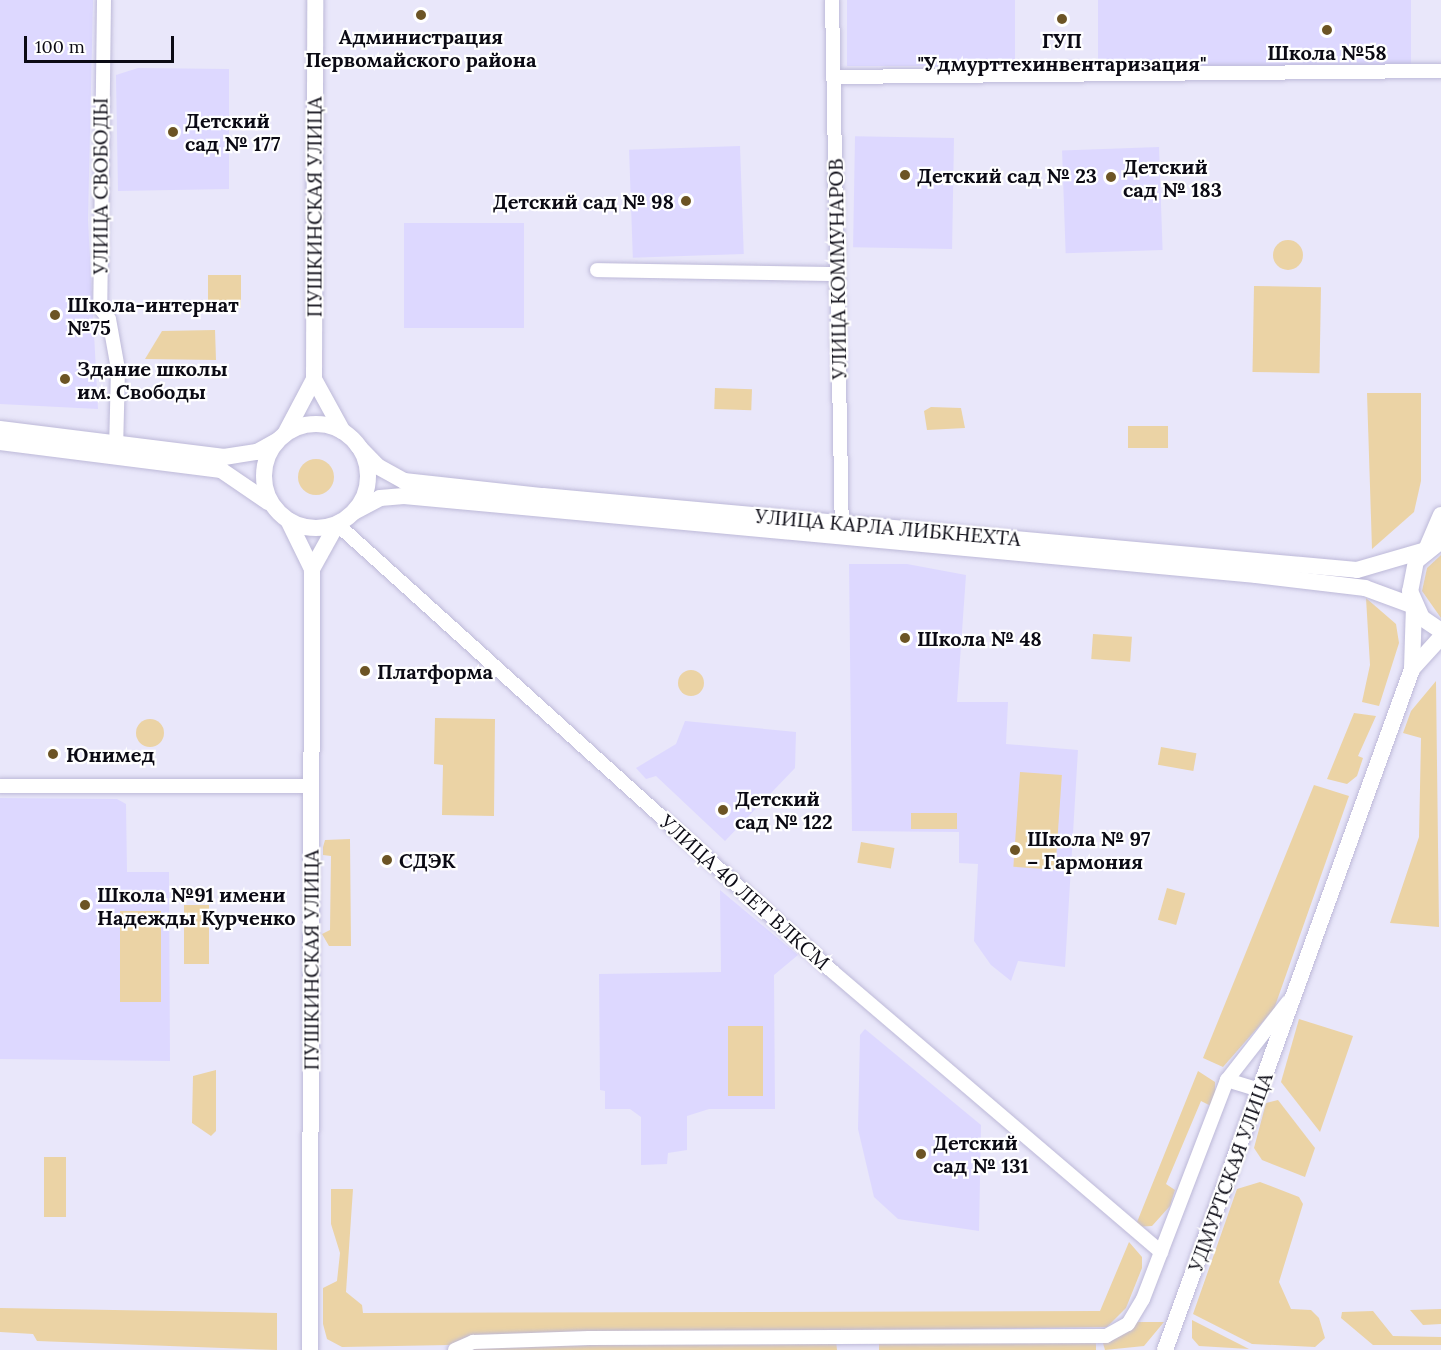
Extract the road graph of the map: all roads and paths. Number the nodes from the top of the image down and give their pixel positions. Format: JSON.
{"nodes":[{"id":1,"x":104,"y":0,"type":"edge"},
{"id":2,"x":315,"y":0,"type":"edge"},
{"id":3,"x":832,"y":0,"type":"edge"},
{"id":4,"x":1441,"y":70,"type":"edge"},
{"id":5,"x":833,"y":77,"type":"junction"},
{"id":6,"x":597,"y":270,"type":"dead end"},
{"id":7,"x":837,"y":274,"type":"junction"},
{"id":8,"x":314,"y":379,"type":"junction"},
{"id":9,"x":0,"y":429,"type":"edge"},
{"id":10,"x":344,"y":432,"type":"junction"},
{"id":11,"x":282,"y":437,"type":"junction"},
{"id":12,"x":0,"y":442,"type":"edge"},
{"id":13,"x":358,"y":446,"type":"junction"},
{"id":14,"x":116,"y":450,"type":"junction"},
{"id":15,"x":133,"y":453,"type":"junction"},
{"id":16,"x":273,"y":507,"type":"junction"},
{"id":17,"x":354,"y":512,"type":"junction"},
{"id":18,"x":1441,"y":515,"type":"edge"},
{"id":19,"x":288,"y":520,"type":"junction"},
{"id":20,"x":337,"y":524,"type":"junction"},
{"id":21,"x":842,"y":531,"type":"junction"},
{"id":22,"x":1434,"y":545,"type":"edge"},
{"id":23,"x":312,"y":569,"type":"junction"},
{"id":24,"x":1414,"y":606,"type":"junction"},
{"id":25,"x":1441,"y":630,"type":"edge"},
{"id":26,"x":1441,"y":637,"type":"edge"},
{"id":27,"x":1412,"y":669,"type":"junction"},
{"id":28,"x":0,"y":786,"type":"edge"},
{"id":29,"x":312,"y":786,"type":"junction"},
{"id":30,"x":1295,"y":993,"type":"junction"},
{"id":31,"x":1227,"y":1080,"type":"junction"},
{"id":32,"x":1260,"y":1090,"type":"junction"},
{"id":33,"x":1161,"y":1252,"type":"junction"},
{"id":34,"x":310,"y":1350,"type":"edge"},
{"id":35,"x":455,"y":1350,"type":"edge"},
{"id":36,"x":1165,"y":1350,"type":"edge"}],
"edges":[{"from":1,"to":14,"type":"street","name":"УЛИЦА СВОБОДЫ"},
{"from":2,"to":8,"type":"main road","name":"ПУШКИНСКАЯ УЛИЦА"},
{"from":3,"to":5,"type":"street","name":"УЛИЦА КОММУНАРОВ"},
{"from":4,"to":5,"type":"street"},
{"from":5,"to":7,"type":"street","name":"УЛИЦА КОММУНАРОВ"},
{"from":6,"to":7,"type":"street"},
{"from":7,"to":21,"type":"street","name":"УЛИЦА КОММУНАРОВ"},
{"from":8,"to":10,"type":"main road","name":"ПУШКИНСКАЯ УЛИЦА"},
{"from":8,"to":11,"type":"main road","name":"ПУШКИНСКАЯ УЛИЦА"},
{"from":9,"to":14,"type":"main road"},
{"from":10,"to":11,"type":"main road"},
{"from":10,"to":13,"type":"main road"},
{"from":11,"to":15,"type":"main road"},
{"from":11,"to":16,"type":"main road"},
{"from":12,"to":14,"type":"main road"},
{"from":13,"to":17,"type":"main road"},
{"from":13,"to":21,"type":"main road","name":"УЛИЦА КАРЛА ЛИБКНЕХТА"},
{"from":14,"to":15,"type":"main road"},
{"from":15,"to":16,"type":"main road"},
{"from":16,"to":19,"type":"main road"},
{"from":17,"to":20,"type":"main road"},
{"from":17,"to":21,"type":"main road","name":"УЛИЦА КАРЛА ЛИБКНЕХТА"},
{"from":18,"to":22,"type":"main road"},
{"from":19,"to":20,"type":"main road"},
{"from":19,"to":23,"type":"main road","name":"ПУШКИНСКАЯ УЛИЦА"},
{"from":20,"to":23,"type":"main road","name":"ПУШКИНСКАЯ УЛИЦА"},
{"from":20,"to":33,"type":"street","name":"УЛИЦА 40 ЛЕТ ВЛКСМ"},
{"from":21,"to":22,"type":"main road","name":"УЛИЦА КАРЛА ЛИБКНЕХТА"},
{"from":21,"to":24,"type":"main road","name":"УЛИЦА КАРЛА ЛИБКНЕХТА"},
{"from":22,"to":24,"type":"main road","name":"УДМУРТСКАЯ УЛИЦА"},
{"from":23,"to":29,"type":"main road","name":"ПУШКИНСКАЯ УЛИЦА"},
{"from":24,"to":25,"type":"main road"},
{"from":24,"to":27,"type":"main road","name":"УДМУРТСКАЯ УЛИЦА"},
{"from":26,"to":27,"type":"main road","name":"УДМУРТСКАЯ УЛИЦА"},
{"from":27,"to":30,"type":"main road","name":"УДМУРТСКАЯ УЛИЦА"},
{"from":28,"to":29,"type":"street"},
{"from":29,"to":34,"type":"main road","name":"ПУШКИНСКАЯ УЛИЦА"},
{"from":30,"to":31,"type":"street","name":"УДМУРТСКАЯ УЛИЦА"},
{"from":30,"to":32,"type":"main road","name":"УДМУРТСКАЯ УЛИЦА"},
{"from":31,"to":32,"type":"street"},
{"from":31,"to":33,"type":"street","name":"УДМУРТСКАЯ УЛИЦА"},
{"from":32,"to":36,"type":"main road","name":"УДМУРТСКАЯ УЛИЦА"},
{"from":33,"to":35,"type":"street","name":"УДМУРТСКАЯ УЛИЦА"}]}
